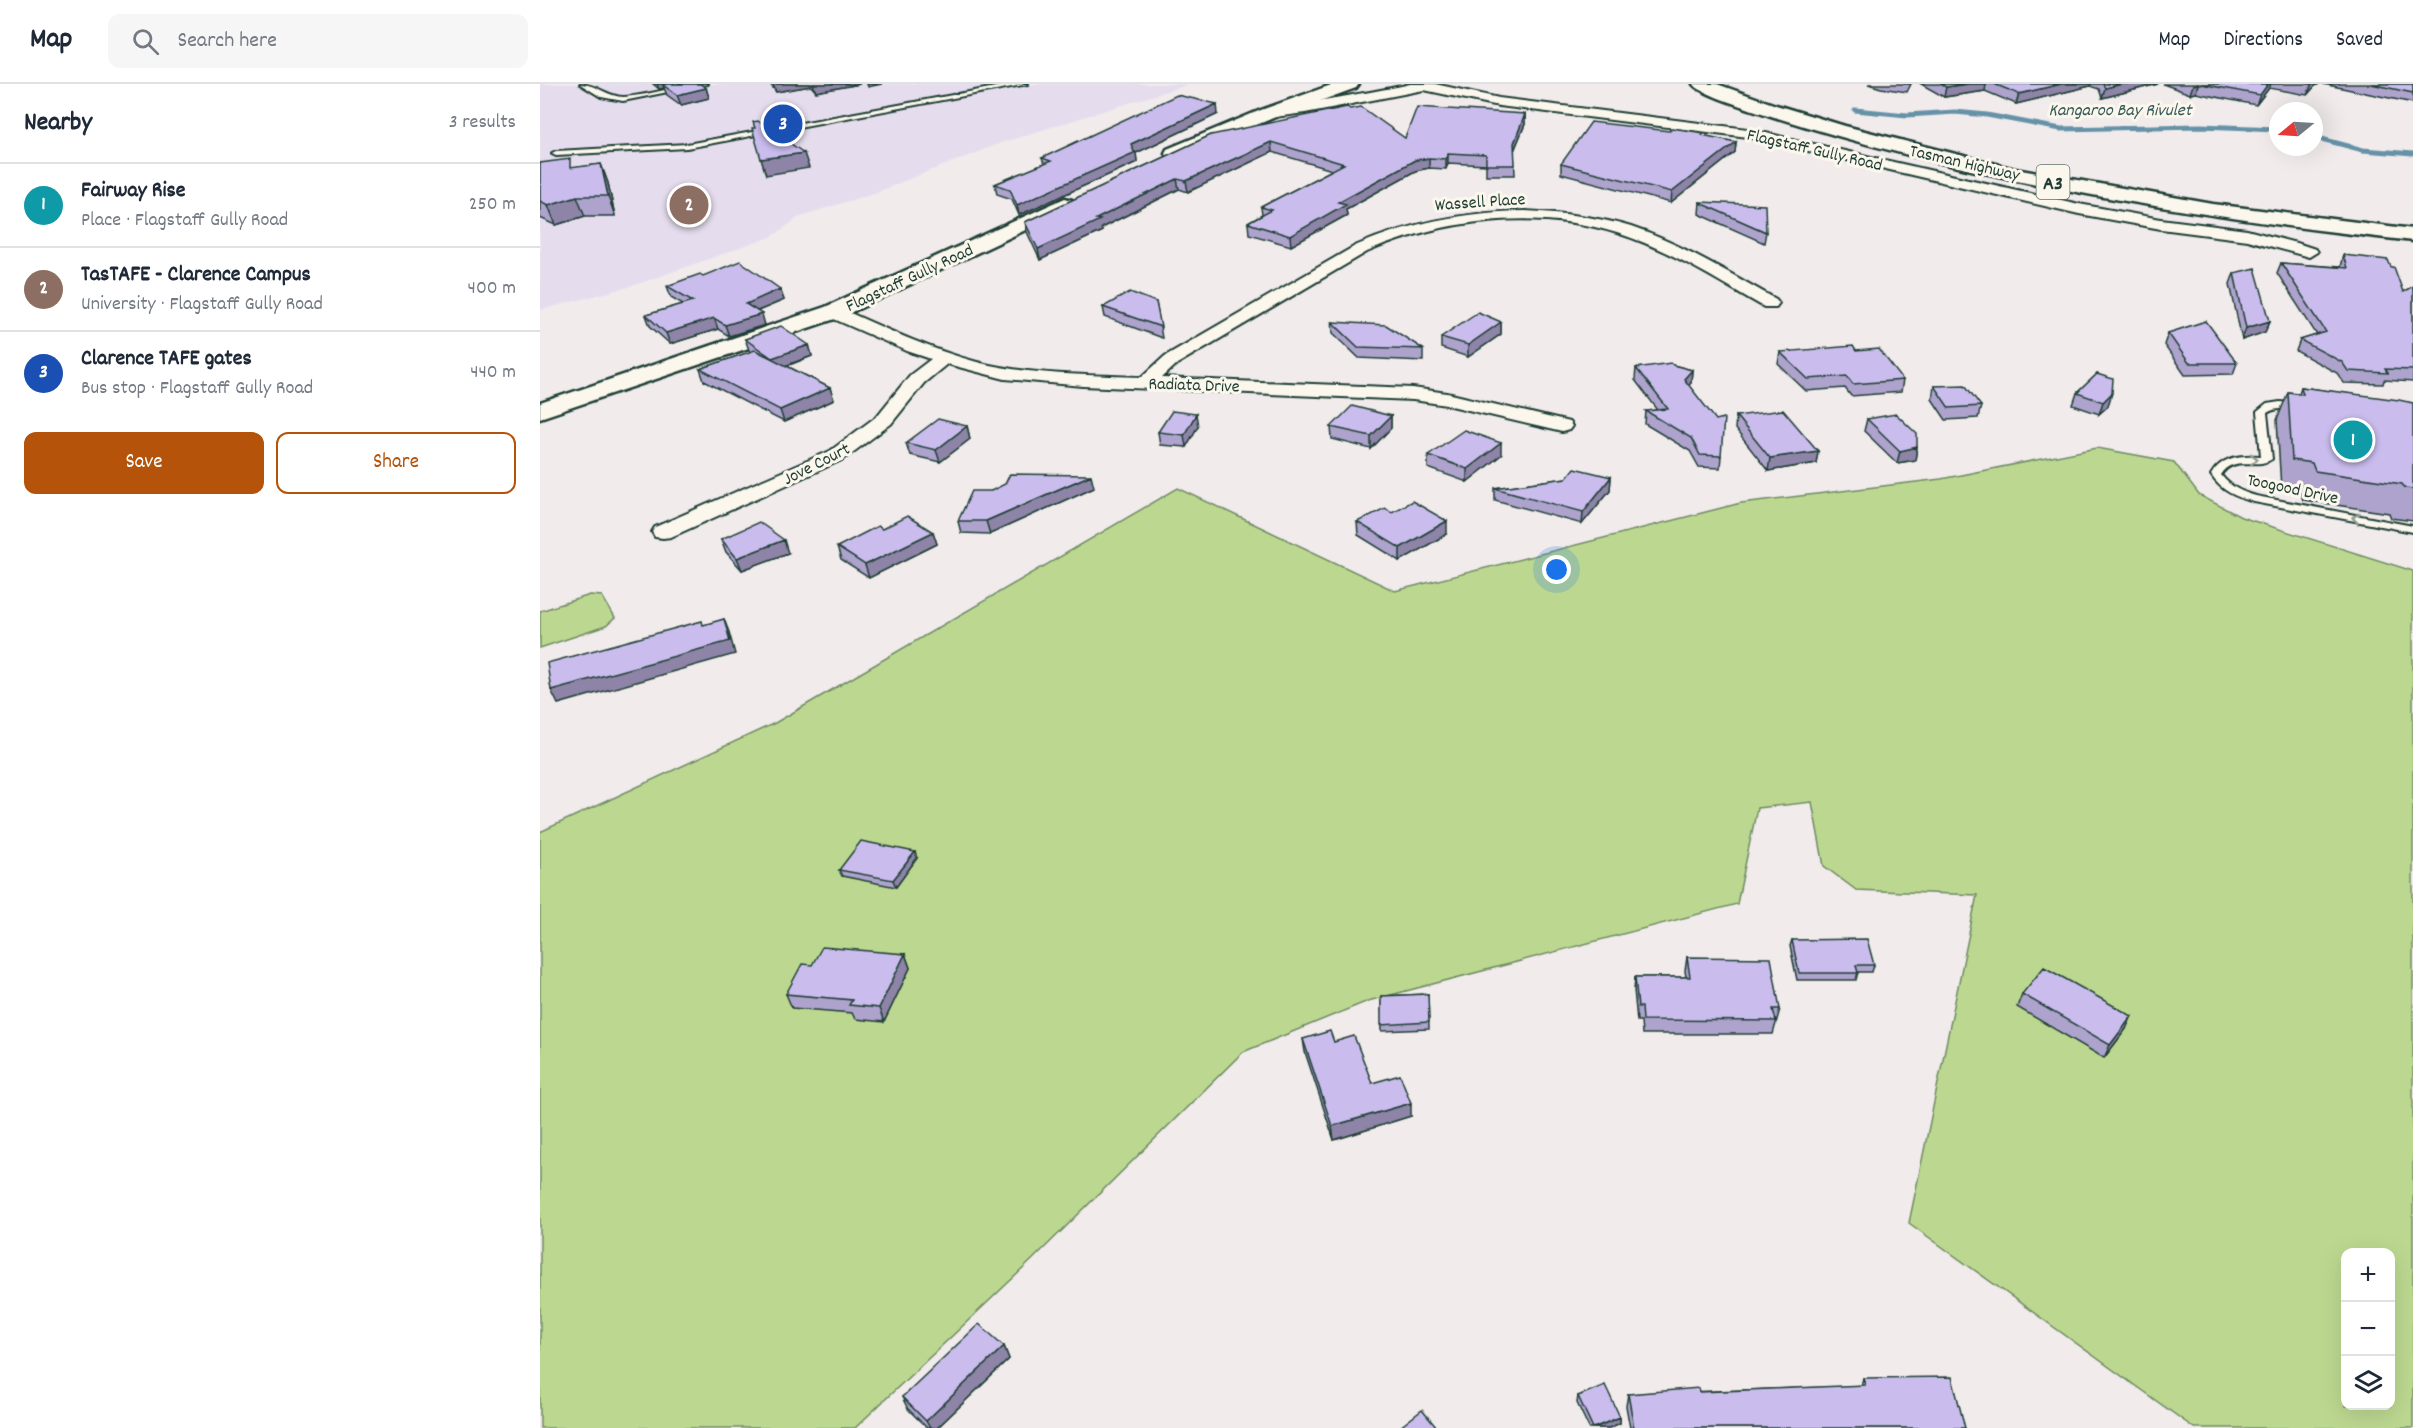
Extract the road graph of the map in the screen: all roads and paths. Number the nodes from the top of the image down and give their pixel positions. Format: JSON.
{"nodes":[{"id":1,"x":584,"y":84,"type":"edge"},
{"id":2,"x":704,"y":84,"type":"edge"},
{"id":3,"x":1024,"y":84,"type":"edge"},
{"id":4,"x":1350,"y":84,"type":"edge"},
{"id":5,"x":1702,"y":84,"type":"edge"},
{"id":6,"x":1738,"y":84,"type":"edge"},
{"id":7,"x":1420,"y":85,"type":"edge"},
{"id":8,"x":1267,"y":114,"type":"junction"},
{"id":9,"x":556,"y":153,"type":"dead end"},
{"id":10,"x":1152,"y":164,"type":"edge"},
{"id":11,"x":1087,"y":194,"type":"edge"},
{"id":12,"x":2413,"y":224,"type":"edge"},
{"id":13,"x":2413,"y":236,"type":"edge"},
{"id":14,"x":2309,"y":252,"type":"dead end"},
{"id":15,"x":1770,"y":303,"type":"dead end"},
{"id":16,"x":833,"y":312,"type":"junction"},
{"id":17,"x":944,"y":358,"type":"junction"},
{"id":18,"x":1147,"y":382,"type":"junction"},
{"id":19,"x":2316,"y":409,"type":"edge"},
{"id":20,"x":540,"y":411,"type":"edge"},
{"id":21,"x":1562,"y":426,"type":"dead end"},
{"id":22,"x":2413,"y":529,"type":"edge"},
{"id":23,"x":663,"y":532,"type":"dead end"}],
"edges":[{"from":1,"to":2,"type":"lane"},
{"from":3,"to":9,"type":"lane"},
{"from":4,"to":8,"type":"main road","name":"Flagstaff Gully Road"},
{"from":5,"to":13,"type":"main road","name":"Tasman Highway","number":"A3"},
{"from":6,"to":12,"type":"main road","name":"Tasman Highway","number":"A3"},
{"from":7,"to":8,"type":"street","name":"Flagstaff Gully Road"},
{"from":7,"to":14,"type":"street","name":"Flagstaff Gully Road"},
{"from":8,"to":10,"type":"main road","name":"Flagstaff Gully Road"},
{"from":11,"to":16,"type":"main road","name":"Flagstaff Gully Road"},
{"from":15,"to":18,"type":"street","name":"Wassell Place"},
{"from":16,"to":17,"type":"street","name":"Radiata Drive"},
{"from":16,"to":20,"type":"main road","name":"Flagstaff Gully Road"},
{"from":17,"to":18,"type":"street","name":"Radiata Drive"},
{"from":17,"to":23,"type":"street","name":"Jove Court"},
{"from":18,"to":21,"type":"street","name":"Radiata Drive"},
{"from":22,"to":19,"type":"lane","name":"Toogood Drive","one_way":true}]}
